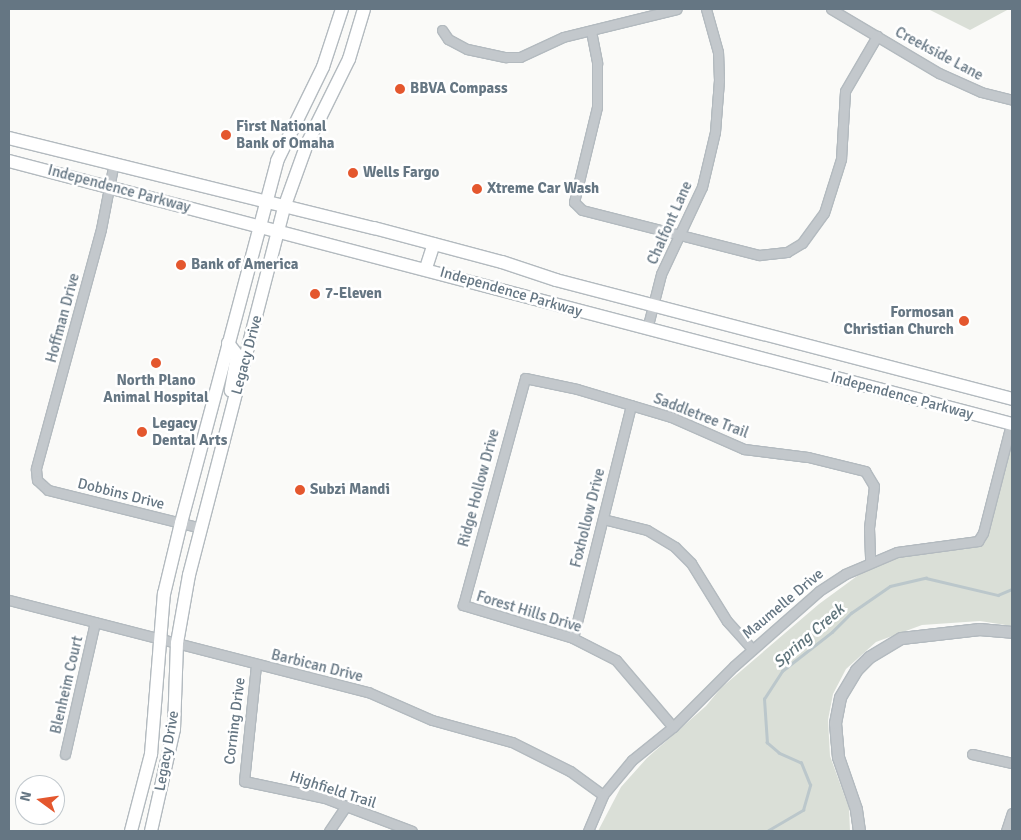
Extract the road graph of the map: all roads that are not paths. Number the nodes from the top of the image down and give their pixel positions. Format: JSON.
{"nodes":[{"id":1,"x":342,"y":9,"type":"edge"},
{"id":2,"x":364,"y":9,"type":"edge"},
{"id":3,"x":677,"y":9,"type":"edge"},
{"id":4,"x":706,"y":9,"type":"edge"},
{"id":5,"x":830,"y":9,"type":"edge"},
{"id":6,"x":442,"y":30,"type":"dead end"},
{"id":7,"x":591,"y":31,"type":"junction"},
{"id":8,"x":877,"y":36,"type":"junction"},
{"id":9,"x":323,"y":67,"type":"junction"},
{"id":10,"x":342,"y":76,"type":"junction"},
{"id":11,"x":1012,"y":100,"type":"edge"},
{"id":12,"x":9,"y":138,"type":"edge"},
{"id":13,"x":9,"y":161,"type":"edge"},
{"id":14,"x":114,"y":162,"type":"junction"},
{"id":15,"x":111,"y":186,"type":"junction"},
{"id":16,"x":265,"y":200,"type":"junction"},
{"id":17,"x":286,"y":205,"type":"junction"},
{"id":18,"x":259,"y":226,"type":"junction"},
{"id":19,"x":278,"y":233,"type":"junction"},
{"id":20,"x":680,"y":235,"type":"junction"},
{"id":21,"x":434,"y":244,"type":"junction"},
{"id":22,"x":426,"y":268,"type":"junction"},
{"id":23,"x":653,"y":305,"type":"junction"},
{"id":24,"x":647,"y":329,"type":"junction"},
{"id":25,"x":228,"y":343,"type":"junction"},
{"id":26,"x":525,"y":378,"type":"joint"},
{"id":27,"x":236,"y":398,"type":"junction"},
{"id":28,"x":1012,"y":399,"type":"edge"},
{"id":29,"x":631,"y":405,"type":"junction"},
{"id":30,"x":1012,"y":423,"type":"edge"},
{"id":31,"x":201,"y":451,"type":"junction"},
{"id":32,"x":221,"y":456,"type":"junction"},
{"id":33,"x":37,"y":480,"type":"joint"},
{"id":34,"x":603,"y":519,"type":"junction"},
{"id":35,"x":181,"y":523,"type":"junction"},
{"id":36,"x":201,"y":528,"type":"junction"},
{"id":37,"x":870,"y":562,"type":"junction"},
{"id":38,"x":9,"y":600,"type":"edge"},
{"id":39,"x":462,"y":605,"type":"joint"},
{"id":40,"x":95,"y":622,"type":"junction"},
{"id":41,"x":1012,"y":632,"type":"edge"},
{"id":42,"x":159,"y":638,"type":"junction"},
{"id":43,"x":573,"y":638,"type":"junction"},
{"id":44,"x":177,"y":643,"type":"junction"},
{"id":45,"x":752,"y":649,"type":"junction"},
{"id":46,"x":256,"y":665,"type":"junction"},
{"id":47,"x":673,"y":727,"type":"junction"},
{"id":48,"x":65,"y":754,"type":"dead end"},
{"id":49,"x":972,"y":754,"type":"dead end"},
{"id":50,"x":1012,"y":763,"type":"edge"},
{"id":51,"x":244,"y":781,"type":"joint"},
{"id":52,"x":603,"y":795,"type":"junction"},
{"id":53,"x":346,"y":806,"type":"junction"},
{"id":54,"x":1012,"y":813,"type":"edge"},
{"id":55,"x":131,"y":831,"type":"edge"},
{"id":56,"x":151,"y":831,"type":"edge"},
{"id":57,"x":329,"y":831,"type":"edge"},
{"id":58,"x":412,"y":831,"type":"edge"},
{"id":59,"x":588,"y":831,"type":"edge"},
{"id":60,"x":859,"y":831,"type":"edge"},
{"id":61,"x":1006,"y":831,"type":"edge"}],
"edges":[{"from":1,"to":9,"type":"main road","name":"Legacy Drive"},
{"from":2,"to":10,"type":"main road","name":"Legacy Drive"},
{"from":3,"to":7,"type":"street"},
{"from":4,"to":20,"type":"street","name":"Chalfont Lane"},
{"from":5,"to":8,"type":"street","name":"Creekside Lane"},
{"from":6,"to":7,"type":"street"},
{"from":7,"to":20,"type":"street"},
{"from":8,"to":11,"type":"street","name":"Creekside Lane"},
{"from":8,"to":20,"type":"street"},
{"from":9,"to":10,"type":"main road"},
{"from":9,"to":16,"type":"main road","name":"Legacy Drive"},
{"from":10,"to":17,"type":"main road","name":"Legacy Drive"},
{"from":12,"to":14,"type":"main road","name":"Independence Parkway"},
{"from":13,"to":15,"type":"main road","name":"Independence Parkway"},
{"from":14,"to":15,"type":"street","name":"Hoffman Drive"},
{"from":14,"to":16,"type":"main road","name":"Independence Parkway"},
{"from":15,"to":18,"type":"main road","name":"Independence Parkway"},
{"from":15,"to":33,"type":"street","name":"Hoffman Drive"},
{"from":16,"to":17,"type":"main road","name":"Independence Parkway"},
{"from":16,"to":18,"type":"main road","name":"Legacy Drive"},
{"from":17,"to":19,"type":"main road","name":"Legacy Drive"},
{"from":17,"to":21,"type":"main road","name":"Independence Parkway"},
{"from":18,"to":19,"type":"main road","name":"Independence Parkway"},
{"from":18,"to":25,"type":"main road","name":"Legacy Drive"},
{"from":19,"to":22,"type":"main road","name":"Independence Parkway"},
{"from":19,"to":27,"type":"main road","name":"Legacy Drive"},
{"from":20,"to":23,"type":"street","name":"Chalfont Lane"},
{"from":21,"to":22,"type":"main road"},
{"from":21,"to":23,"type":"main road","name":"Independence Parkway"},
{"from":22,"to":24,"type":"main road","name":"Independence Parkway"},
{"from":23,"to":24,"type":"street","name":"Chalfont Lane"},
{"from":23,"to":28,"type":"main road","name":"Independence Parkway"},
{"from":24,"to":30,"type":"main road","name":"Independence Parkway"},
{"from":25,"to":27,"type":"main road"},
{"from":25,"to":31,"type":"main road","name":"Legacy Drive"},
{"from":26,"to":29,"type":"street","name":"Saddletree Trail"},
{"from":26,"to":39,"type":"street","name":"Ridge Hollow Drive"},
{"from":27,"to":32,"type":"main road","name":"Legacy Drive"},
{"from":29,"to":34,"type":"street","name":"Foxhollow Drive"},
{"from":29,"to":37,"type":"street","name":"Saddletree Trail"},
{"from":30,"to":37,"type":"street","name":"Maumelle Drive"},
{"from":31,"to":32,"type":"main road"},
{"from":31,"to":35,"type":"main road","name":"Legacy Drive"},
{"from":32,"to":36,"type":"main road","name":"Legacy Drive"},
{"from":33,"to":35,"type":"street","name":"Dobbins Drive"},
{"from":34,"to":43,"type":"street","name":"Foxhollow Drive"},
{"from":34,"to":45,"type":"street"},
{"from":35,"to":36,"type":"street","name":"Dobbins Drive"},
{"from":35,"to":42,"type":"main road","name":"Legacy Drive"},
{"from":36,"to":44,"type":"main road","name":"Legacy Drive"},
{"from":37,"to":45,"type":"street","name":"Maumelle Drive"},
{"from":38,"to":40,"type":"street","name":"Barbican Drive"},
{"from":39,"to":43,"type":"street","name":"Forest Hills Drive"},
{"from":40,"to":42,"type":"street","name":"Barbican Drive"},
{"from":40,"to":48,"type":"street","name":"Blenheim Court"},
{"from":41,"to":60,"type":"street"},
{"from":42,"to":44,"type":"street","name":"Barbican Drive"},
{"from":42,"to":55,"type":"main road","name":"Legacy Drive"},
{"from":43,"to":47,"type":"street","name":"Forest Hills Drive"},
{"from":44,"to":46,"type":"street","name":"Barbican Drive"},
{"from":44,"to":56,"type":"main road","name":"Legacy Drive"},
{"from":45,"to":47,"type":"street","name":"Maumelle Drive"},
{"from":46,"to":51,"type":"street","name":"Corning Drive"},
{"from":46,"to":52,"type":"street","name":"Barbican Drive"},
{"from":47,"to":52,"type":"street","name":"Maumelle Drive"},
{"from":49,"to":50,"type":"street"},
{"from":51,"to":53,"type":"street","name":"Highfield Trail"},
{"from":52,"to":59,"type":"street","name":"Maumelle Drive"},
{"from":53,"to":57,"type":"street"},
{"from":53,"to":58,"type":"street","name":"Highfield Trail"},
{"from":54,"to":61,"type":"street"}]}
